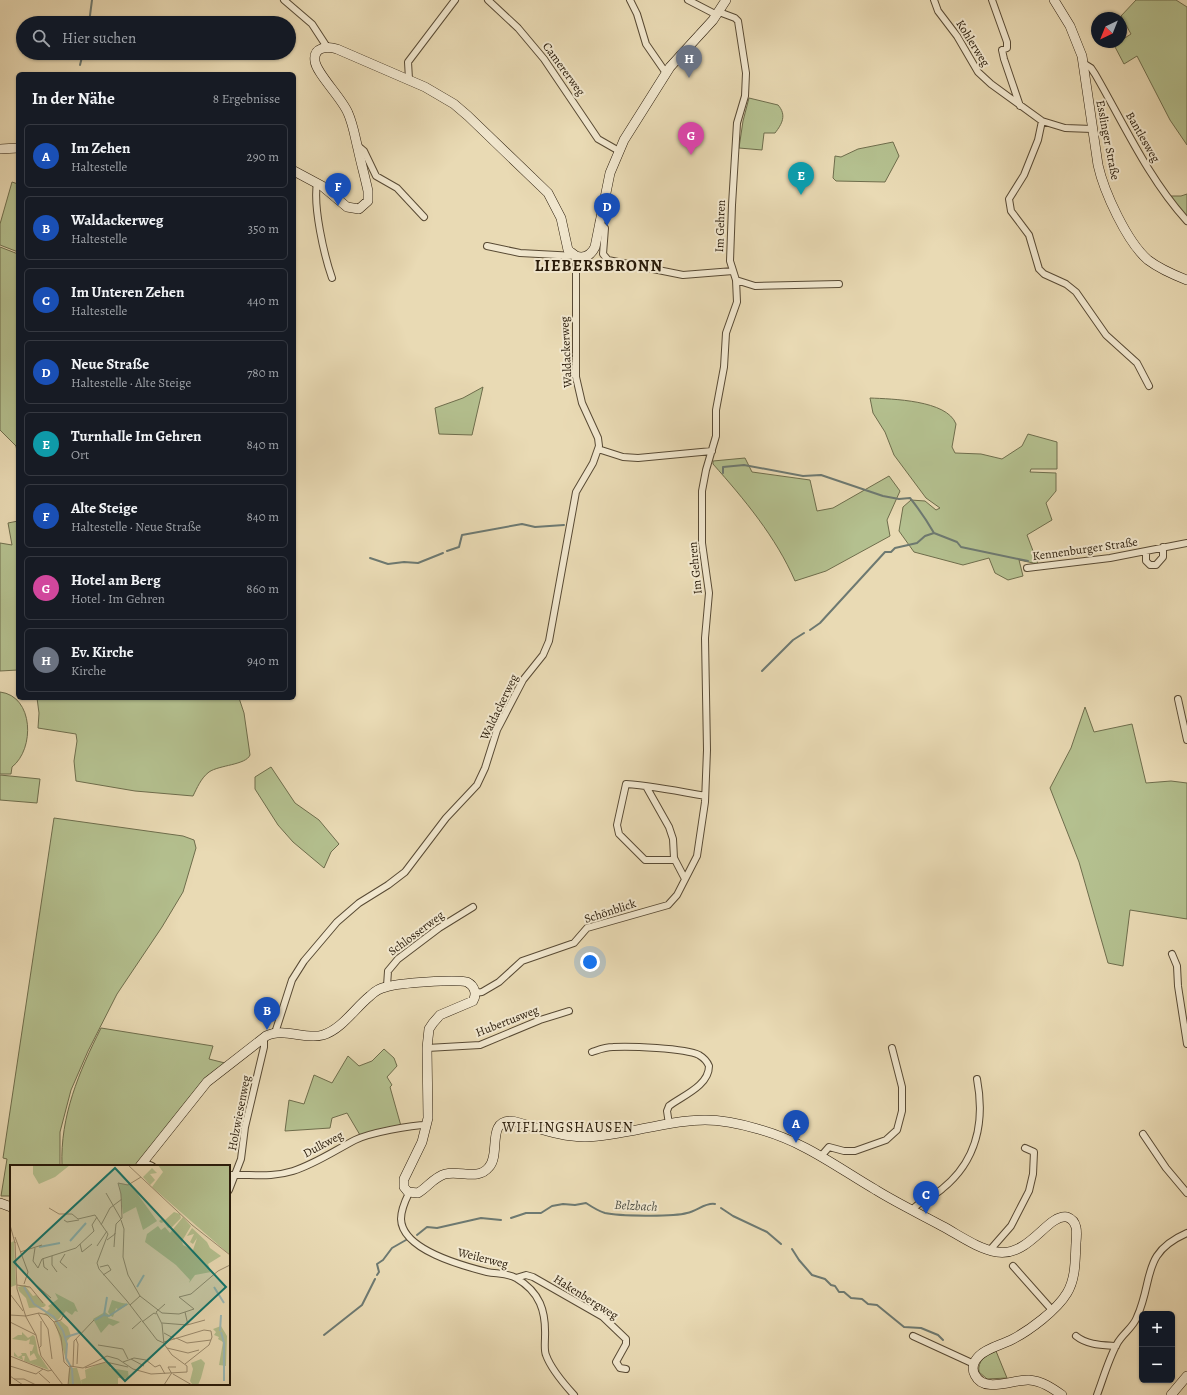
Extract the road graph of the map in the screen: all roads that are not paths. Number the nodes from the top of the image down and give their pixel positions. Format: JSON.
{"nodes":[{"id":1,"x":284,"y":0,"type":"edge"},
{"id":2,"x":456,"y":0,"type":"edge"},
{"id":3,"x":488,"y":0,"type":"edge"},
{"id":4,"x":630,"y":0,"type":"edge"},
{"id":5,"x":688,"y":0,"type":"edge"},
{"id":6,"x":726,"y":0,"type":"edge"},
{"id":7,"x":934,"y":0,"type":"edge"},
{"id":8,"x":992,"y":0,"type":"edge"},
{"id":9,"x":1054,"y":0,"type":"edge"},
{"id":10,"x":718,"y":13,"type":"junction"},
{"id":11,"x":326,"y":47,"type":"junction"},
{"id":12,"x":1083,"y":63,"type":"junction"},
{"id":13,"x":666,"y":73,"type":"junction"},
{"id":14,"x":409,"y":79,"type":"junction"},
{"id":15,"x":1020,"y":106,"type":"junction"},
{"id":16,"x":1042,"y":121,"type":"junction"},
{"id":17,"x":1092,"y":129,"type":"junction"},
{"id":18,"x":357,"y":145,"type":"junction"},
{"id":19,"x":16,"y":148,"type":"edge"},
{"id":20,"x":0,"y":149,"type":"edge"},
{"id":21,"x":618,"y":151,"type":"junction"},
{"id":22,"x":296,"y":172,"type":"edge"},
{"id":23,"x":317,"y":183,"type":"junction"},
{"id":24,"x":424,"y":217,"type":"dead end"},
{"id":25,"x":1187,"y":221,"type":"edge"},
{"id":26,"x":599,"y":222,"type":"junction"},
{"id":27,"x":487,"y":246,"type":"dead end"},
{"id":28,"x":576,"y":256,"type":"junction"},
{"id":29,"x":733,"y":271,"type":"junction"},
{"id":30,"x":332,"y":278,"type":"dead end"},
{"id":31,"x":736,"y":280,"type":"junction"},
{"id":32,"x":1187,"y":280,"type":"edge"},
{"id":33,"x":839,"y":284,"type":"dead end"},
{"id":34,"x":1149,"y":386,"type":"dead end"},
{"id":35,"x":598,"y":449,"type":"junction"},
{"id":36,"x":712,"y":451,"type":"junction"},
{"id":37,"x":1187,"y":543,"type":"edge"},
{"id":38,"x":1163,"y":547,"type":"junction"},
{"id":39,"x":1146,"y":552,"type":"junction"},
{"id":40,"x":1026,"y":568,"type":"dead end"},
{"id":41,"x":1178,"y":699,"type":"dead end"},
{"id":42,"x":706,"y":707,"type":"joint"},
{"id":43,"x":1187,"y":740,"type":"edge"},
{"id":44,"x":647,"y":788,"type":"junction"},
{"id":45,"x":705,"y":796,"type":"junction"},
{"id":46,"x":675,"y":860,"type":"junction"},
{"id":47,"x":685,"y":879,"type":"junction"},
{"id":48,"x":473,"y":908,"type":"dead end"},
{"id":49,"x":1172,"y":954,"type":"dead end"},
{"id":50,"x":388,"y":986,"type":"junction"},
{"id":51,"x":475,"y":993,"type":"junction"},
{"id":52,"x":569,"y":1011,"type":"dead end"},
{"id":53,"x":275,"y":1033,"type":"junction"},
{"id":54,"x":264,"y":1038,"type":"junction"},
{"id":55,"x":1187,"y":1044,"type":"edge"},
{"id":56,"x":427,"y":1048,"type":"junction"},
{"id":57,"x":892,"y":1048,"type":"dead end"},
{"id":58,"x":592,"y":1052,"type":"dead end"},
{"id":59,"x":977,"y":1079,"type":"dead end"},
{"id":60,"x":669,"y":1124,"type":"junction"},
{"id":61,"x":427,"y":1125,"type":"junction"},
{"id":62,"x":1143,"y":1134,"type":"dead end"},
{"id":63,"x":1025,"y":1148,"type":"dead end"},
{"id":64,"x":822,"y":1156,"type":"junction"},
{"id":65,"x":145,"y":1165,"type":"edge"},
{"id":66,"x":232,"y":1175,"type":"edge"},
{"id":67,"x":230,"y":1185,"type":"edge"},
{"id":68,"x":409,"y":1193,"type":"junction"},
{"id":69,"x":1187,"y":1193,"type":"edge"},
{"id":70,"x":0,"y":1203,"type":"edge"},
{"id":71,"x":10,"y":1207,"type":"edge"},
{"id":72,"x":912,"y":1210,"type":"junction"},
{"id":73,"x":1187,"y":1233,"type":"edge"},
{"id":74,"x":990,"y":1250,"type":"junction"},
{"id":75,"x":1013,"y":1266,"type":"dead end"},
{"id":76,"x":516,"y":1278,"type":"junction"},
{"id":77,"x":1052,"y":1310,"type":"junction"},
{"id":78,"x":913,"y":1336,"type":"dead end"},
{"id":79,"x":1076,"y":1336,"type":"dead end"},
{"id":80,"x":1116,"y":1346,"type":"junction"},
{"id":81,"x":974,"y":1364,"type":"junction"},
{"id":82,"x":626,"y":1369,"type":"dead end"},
{"id":83,"x":1187,"y":1376,"type":"edge"},
{"id":84,"x":574,"y":1395,"type":"edge"},
{"id":85,"x":1062,"y":1395,"type":"edge"},
{"id":86,"x":1097,"y":1395,"type":"edge"},
{"id":87,"x":1171,"y":1395,"type":"edge"}],
"edges":[{"from":1,"to":11,"type":"street"},
{"from":2,"to":14,"type":"street"},
{"from":3,"to":21,"type":"street","name":"Camererweg"},
{"from":4,"to":13,"type":"street"},
{"from":5,"to":10,"type":"street"},
{"from":6,"to":10,"type":"street"},
{"from":7,"to":15,"type":"street","name":"Kohlerweg"},
{"from":8,"to":15,"type":"street","name":"Kohlerweg"},
{"from":9,"to":12,"type":"street","name":"Esslinger Straße"},
{"from":10,"to":13,"type":"street"},
{"from":10,"to":29,"type":"street","name":"Im Gehren"},
{"from":11,"to":14,"type":"street"},
{"from":11,"to":18,"type":"street"},
{"from":12,"to":17,"type":"street","name":"Esslinger Straße"},
{"from":12,"to":25,"type":"street","name":"Bantlesweg"},
{"from":13,"to":21,"type":"street"},
{"from":14,"to":28,"type":"street"},
{"from":15,"to":16,"type":"street","name":"Kohlerweg"},
{"from":16,"to":17,"type":"street","name":"Kohlerweg"},
{"from":16,"to":34,"type":"street"},
{"from":17,"to":32,"type":"street","name":"Esslinger Straße"},
{"from":18,"to":23,"type":"street"},
{"from":18,"to":24,"type":"street"},
{"from":19,"to":20,"type":"street"},
{"from":21,"to":26,"type":"street"},
{"from":22,"to":23,"type":"street"},
{"from":23,"to":30,"type":"street"},
{"from":26,"to":28,"type":"street"},
{"from":26,"to":29,"type":"street"},
{"from":27,"to":28,"type":"street"},
{"from":28,"to":35,"type":"street","name":"Waldackerweg"},
{"from":29,"to":31,"type":"street","name":"Im Gehren"},
{"from":31,"to":33,"type":"street"},
{"from":31,"to":36,"type":"street","name":"Im Gehren"},
{"from":35,"to":36,"type":"street"},
{"from":35,"to":53,"type":"street","name":"Waldackerweg"},
{"from":36,"to":42,"type":"street","name":"Im Gehren"},
{"from":37,"to":38,"type":"street","name":"Kennenburger Straße"},
{"from":38,"to":39,"type":"street","name":"Kennenburger Straße"},
{"from":38,"to":39,"type":"street","name":"Kennenburger Straße"},
{"from":39,"to":40,"type":"street","name":"Kennenburger Straße"},
{"from":41,"to":43,"type":"street"},
{"from":42,"to":45,"type":"street","name":"Schönblick"},
{"from":44,"to":45,"type":"street"},
{"from":44,"to":46,"type":"street"},
{"from":44,"to":46,"type":"street"},
{"from":45,"to":47,"type":"street","name":"Schönblick"},
{"from":46,"to":47,"type":"street"},
{"from":47,"to":51,"type":"street","name":"Schönblick"},
{"from":48,"to":50,"type":"street","name":"Schlosserweg"},
{"from":49,"to":55,"type":"street"},
{"from":50,"to":51,"type":"street"},
{"from":50,"to":53,"type":"street"},
{"from":51,"to":56,"type":"street"},
{"from":52,"to":56,"type":"street","name":"Hubertusweg"},
{"from":53,"to":54,"type":"street"},
{"from":54,"to":65,"type":"street"},
{"from":54,"to":66,"type":"street","name":"Holzwiesenweg"},
{"from":56,"to":61,"type":"street"},
{"from":57,"to":64,"type":"street"},
{"from":58,"to":60,"type":"street"},
{"from":59,"to":72,"type":"street"},
{"from":60,"to":64,"type":"street"},
{"from":60,"to":68,"type":"street"},
{"from":61,"to":66,"type":"street","name":"Dulkweg"},
{"from":61,"to":68,"type":"street"},
{"from":62,"to":69,"type":"street"},
{"from":63,"to":74,"type":"street"},
{"from":64,"to":72,"type":"street"},
{"from":66,"to":67,"type":"street","name":"Holzwiesenweg"},
{"from":68,"to":76,"type":"street","name":"Weilerweg"},
{"from":70,"to":71,"type":"street"},
{"from":72,"to":74,"type":"street"},
{"from":73,"to":80,"type":"street"},
{"from":74,"to":77,"type":"street"},
{"from":75,"to":77,"type":"street"},
{"from":76,"to":82,"type":"street","name":"Hakenbergweg"},
{"from":76,"to":84,"type":"street","name":"Weilerweg"},
{"from":77,"to":81,"type":"street"},
{"from":78,"to":81,"type":"street"},
{"from":79,"to":80,"type":"street"},
{"from":80,"to":86,"type":"street"},
{"from":81,"to":85,"type":"street"},
{"from":83,"to":87,"type":"street"}]}
